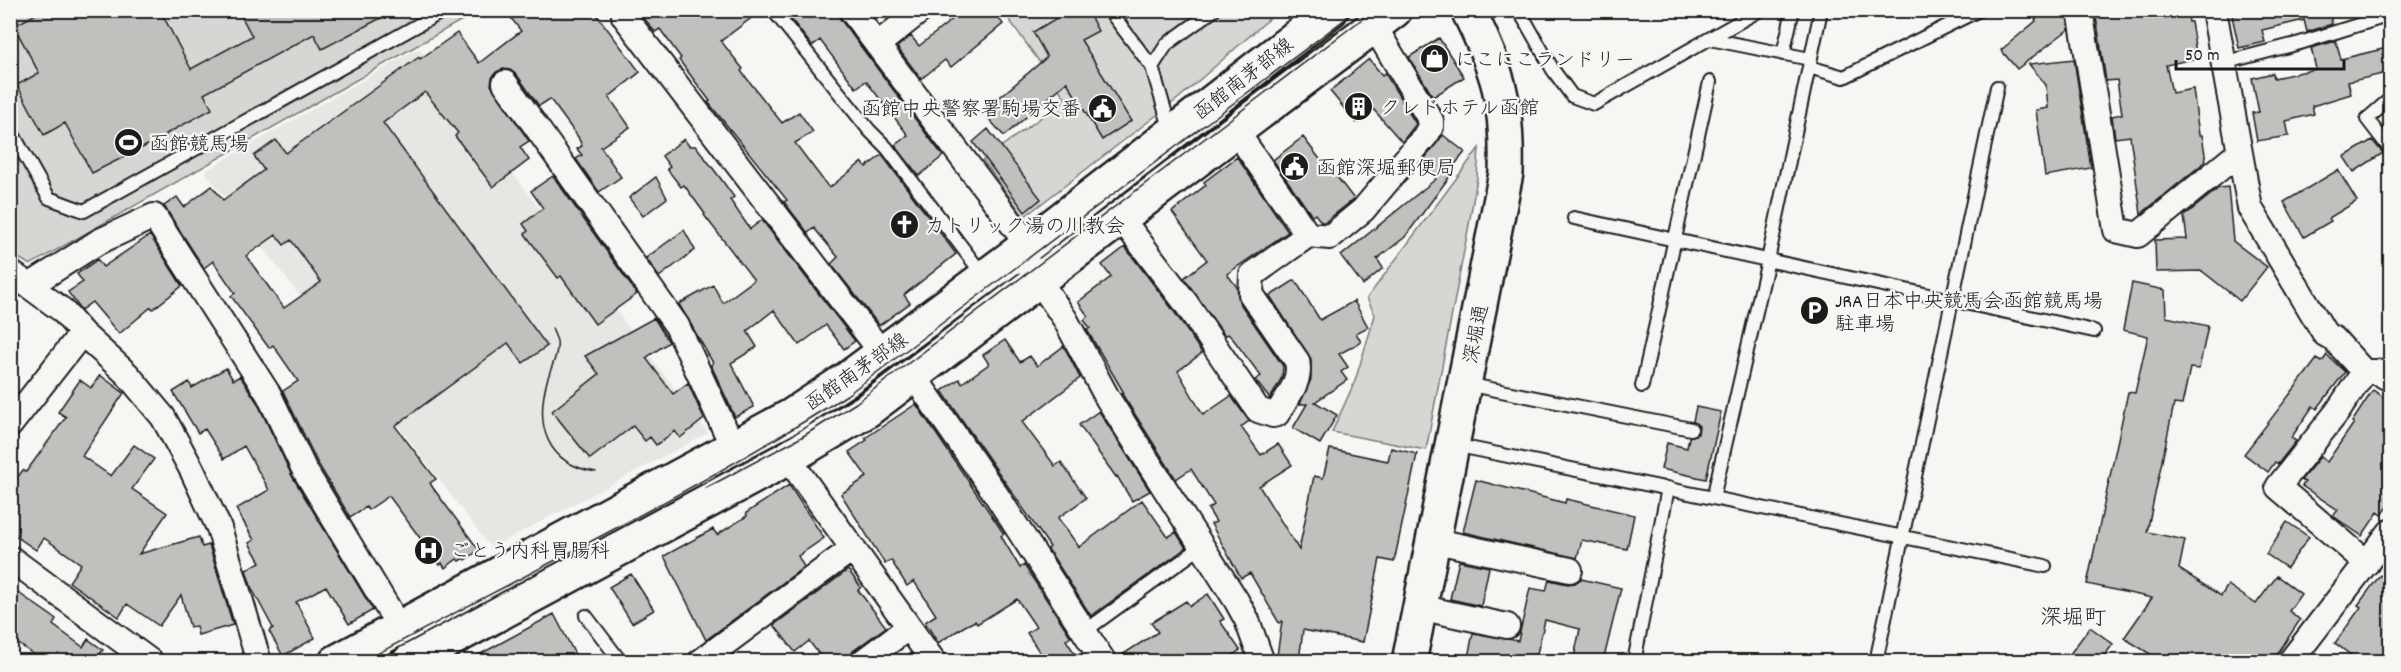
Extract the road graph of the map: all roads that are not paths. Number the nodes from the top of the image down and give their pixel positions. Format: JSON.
{"nodes":[{"id":1,"x":445,"y":10,"type":"edge"},
{"id":2,"x":773,"y":10,"type":"edge"},
{"id":3,"x":851,"y":10,"type":"edge"},
{"id":4,"x":921,"y":10,"type":"edge"},
{"id":5,"x":1109,"y":10,"type":"edge"},
{"id":6,"x":1214,"y":10,"type":"edge"},
{"id":7,"x":1331,"y":10,"type":"edge"},
{"id":8,"x":1468,"y":10,"type":"edge"},
{"id":9,"x":1519,"y":10,"type":"edge"},
{"id":10,"x":1760,"y":10,"type":"edge"},
{"id":11,"x":1793,"y":10,"type":"edge"},
{"id":12,"x":1818,"y":10,"type":"edge"},
{"id":13,"x":1979,"y":10,"type":"edge"},
{"id":14,"x":2080,"y":10,"type":"edge"},
{"id":15,"x":2214,"y":10,"type":"edge"},
{"id":16,"x":2391,"y":15,"type":"edge"},
{"id":17,"x":624,"y":16,"type":"dead end"},
{"id":18,"x":1384,"y":18,"type":"edge"},
{"id":19,"x":1710,"y":39,"type":"junction"},
{"id":20,"x":877,"y":45,"type":"junction"},
{"id":21,"x":1783,"y":54,"type":"junction"},
{"id":22,"x":1810,"y":63,"type":"junction"},
{"id":23,"x":2223,"y":63,"type":"junction"},
{"id":24,"x":1152,"y":67,"type":"junction"},
{"id":25,"x":1710,"y":82,"type":"dead end"},
{"id":26,"x":505,"y":83,"type":"dead end"},
{"id":27,"x":1997,"y":87,"type":"dead end"},
{"id":28,"x":2391,"y":99,"type":"edge"},
{"id":29,"x":10,"y":129,"type":"edge"},
{"id":30,"x":1236,"y":131,"type":"junction"},
{"id":31,"x":1171,"y":133,"type":"junction"},
{"id":32,"x":2391,"y":149,"type":"edge"},
{"id":33,"x":2240,"y":152,"type":"junction"},
{"id":34,"x":1121,"y":218,"type":"junction"},
{"id":35,"x":1574,"y":218,"type":"dead end"},
{"id":36,"x":1308,"y":235,"type":"junction"},
{"id":37,"x":1675,"y":240,"type":"junction"},
{"id":38,"x":1023,"y":248,"type":"junction"},
{"id":39,"x":1768,"y":260,"type":"junction"},
{"id":40,"x":984,"y":277,"type":"junction"},
{"id":41,"x":20,"y":279,"type":"edge"},
{"id":42,"x":1039,"y":280,"type":"junction"},
{"id":43,"x":1952,"y":300,"type":"junction"},
{"id":44,"x":2094,"y":331,"type":"dead end"},
{"id":45,"x":82,"y":333,"type":"junction"},
{"id":46,"x":882,"y":353,"type":"junction"},
{"id":47,"x":2364,"y":372,"type":"junction"},
{"id":48,"x":913,"y":375,"type":"junction"},
{"id":49,"x":2391,"y":379,"type":"edge"},
{"id":50,"x":1465,"y":384,"type":"junction"},
{"id":51,"x":1642,"y":386,"type":"dead end"},
{"id":52,"x":10,"y":425,"type":"edge"},
{"id":53,"x":1691,"y":429,"type":"dead end"},
{"id":54,"x":1453,"y":445,"type":"junction"},
{"id":55,"x":733,"y":447,"type":"junction"},
{"id":56,"x":788,"y":458,"type":"junction"},
{"id":57,"x":1668,"y":488,"type":"junction"},
{"id":58,"x":1713,"y":498,"type":"junction"},
{"id":59,"x":2391,"y":532,"type":"edge"},
{"id":60,"x":1902,"y":537,"type":"junction"},
{"id":61,"x":1450,"y":544,"type":"dead end"},
{"id":62,"x":1201,"y":547,"type":"junction"},
{"id":63,"x":853,"y":548,"type":"junction"},
{"id":64,"x":10,"y":558,"type":"edge"},
{"id":65,"x":2367,"y":563,"type":"junction"},
{"id":66,"x":2045,"y":566,"type":"dead end"},
{"id":67,"x":1570,"y":570,"type":"dead end"},
{"id":68,"x":389,"y":610,"type":"dead end"},
{"id":69,"x":1437,"y":611,"type":"dead end"},
{"id":70,"x":586,"y":616,"type":"dead end"},
{"id":71,"x":1507,"y":626,"type":"dead end"},
{"id":72,"x":909,"y":627,"type":"junction"},
{"id":73,"x":1085,"y":631,"type":"junction"},
{"id":74,"x":712,"y":658,"type":"edge"},
{"id":75,"x":151,"y":662,"type":"edge"},
{"id":76,"x":259,"y":662,"type":"edge"},
{"id":77,"x":336,"y":662,"type":"edge"},
{"id":78,"x":409,"y":662,"type":"edge"},
{"id":79,"x":621,"y":662,"type":"edge"},
{"id":80,"x":862,"y":662,"type":"edge"},
{"id":81,"x":934,"y":662,"type":"edge"},
{"id":82,"x":1104,"y":662,"type":"edge"},
{"id":83,"x":1262,"y":662,"type":"edge"},
{"id":84,"x":1409,"y":662,"type":"edge"},
{"id":85,"x":1634,"y":662,"type":"edge"},
{"id":86,"x":1876,"y":662,"type":"edge"},
{"id":87,"x":2290,"y":662,"type":"edge"}],
"edges":[{"from":1,"to":29,"type":"lane"},
{"from":2,"to":40,"type":"lane"},
{"from":3,"to":20,"type":"street"},
{"from":4,"to":20,"type":"street"},
{"from":5,"to":24,"type":"lane"},
{"from":6,"to":24,"type":"lane"},
{"from":7,"to":31,"type":"main road","name":"函館南茅部線"},
{"from":8,"to":50,"type":"main road","name":"深堀通"},
{"from":9,"to":19,"type":"lane"},
{"from":10,"to":19,"type":"lane"},
{"from":11,"to":21,"type":"lane"},
{"from":12,"to":22,"type":"lane"},
{"from":13,"to":22,"type":"lane"},
{"from":14,"to":33,"type":"street"},
{"from":15,"to":23,"type":"street"},
{"from":16,"to":23,"type":"lane"},
{"from":17,"to":46,"type":"street"},
{"from":18,"to":30,"type":"main road","name":"函館南茅部線"},
{"from":18,"to":36,"type":"street"},
{"from":19,"to":21,"type":"lane"},
{"from":20,"to":38,"type":"street"},
{"from":21,"to":22,"type":"lane"},
{"from":22,"to":39,"type":"lane"},
{"from":23,"to":33,"type":"street"},
{"from":24,"to":31,"type":"lane"},
{"from":25,"to":37,"type":"lane"},
{"from":26,"to":55,"type":"street"},
{"from":27,"to":43,"type":"lane"},
{"from":28,"to":32,"type":"lane"},
{"from":30,"to":34,"type":"main road","name":"函館南茅部線"},
{"from":30,"to":36,"type":"street"},
{"from":31,"to":38,"type":"main road","name":"函館南茅部線"},
{"from":33,"to":47,"type":"street"},
{"from":34,"to":36,"type":"street"},
{"from":34,"to":42,"type":"main road","name":"函館南茅部線"},
{"from":35,"to":37,"type":"lane"},
{"from":37,"to":39,"type":"lane"},
{"from":37,"to":51,"type":"lane"},
{"from":38,"to":40,"type":"main road","name":"函館南茅部線"},
{"from":38,"to":42,"type":"street"},
{"from":39,"to":43,"type":"lane"},
{"from":39,"to":58,"type":"lane"},
{"from":40,"to":46,"type":"main road","name":"函館南茅部線"},
{"from":41,"to":45,"type":"street"},
{"from":41,"to":68,"type":"street"},
{"from":42,"to":48,"type":"main road","name":"函館南茅部線"},
{"from":42,"to":62,"type":"street"},
{"from":43,"to":44,"type":"lane"},
{"from":43,"to":60,"type":"lane"},
{"from":45,"to":52,"type":"street"},
{"from":45,"to":76,"type":"street"},
{"from":46,"to":55,"type":"main road","name":"函館南茅部線"},
{"from":47,"to":49,"type":"street"},
{"from":47,"to":65,"type":"street"},
{"from":48,"to":56,"type":"main road","name":"函館南茅部線"},
{"from":48,"to":73,"type":"street"},
{"from":50,"to":53,"type":"lane"},
{"from":50,"to":54,"type":"main road","name":"深堀通"},
{"from":54,"to":57,"type":"lane"},
{"from":54,"to":84,"type":"main road","name":"深堀通"},
{"from":55,"to":77,"type":"main road","name":"函館南茅部線"},
{"from":56,"to":63,"type":"street"},
{"from":56,"to":78,"type":"main road","name":"函館南茅部線"},
{"from":57,"to":58,"type":"lane"},
{"from":57,"to":85,"type":"lane"},
{"from":58,"to":60,"type":"lane"},
{"from":59,"to":65,"type":"street"},
{"from":60,"to":66,"type":"lane"},
{"from":60,"to":86,"type":"lane"},
{"from":61,"to":67,"type":"street"},
{"from":62,"to":73,"type":"lane"},
{"from":62,"to":83,"type":"street"},
{"from":63,"to":72,"type":"street"},
{"from":63,"to":74,"type":"street"},
{"from":64,"to":75,"type":"street"},
{"from":65,"to":87,"type":"street"},
{"from":69,"to":71,"type":"street"},
{"from":70,"to":79,"type":"lane"},
{"from":72,"to":80,"type":"street"},
{"from":72,"to":81,"type":"street"},
{"from":73,"to":82,"type":"street"}]}
